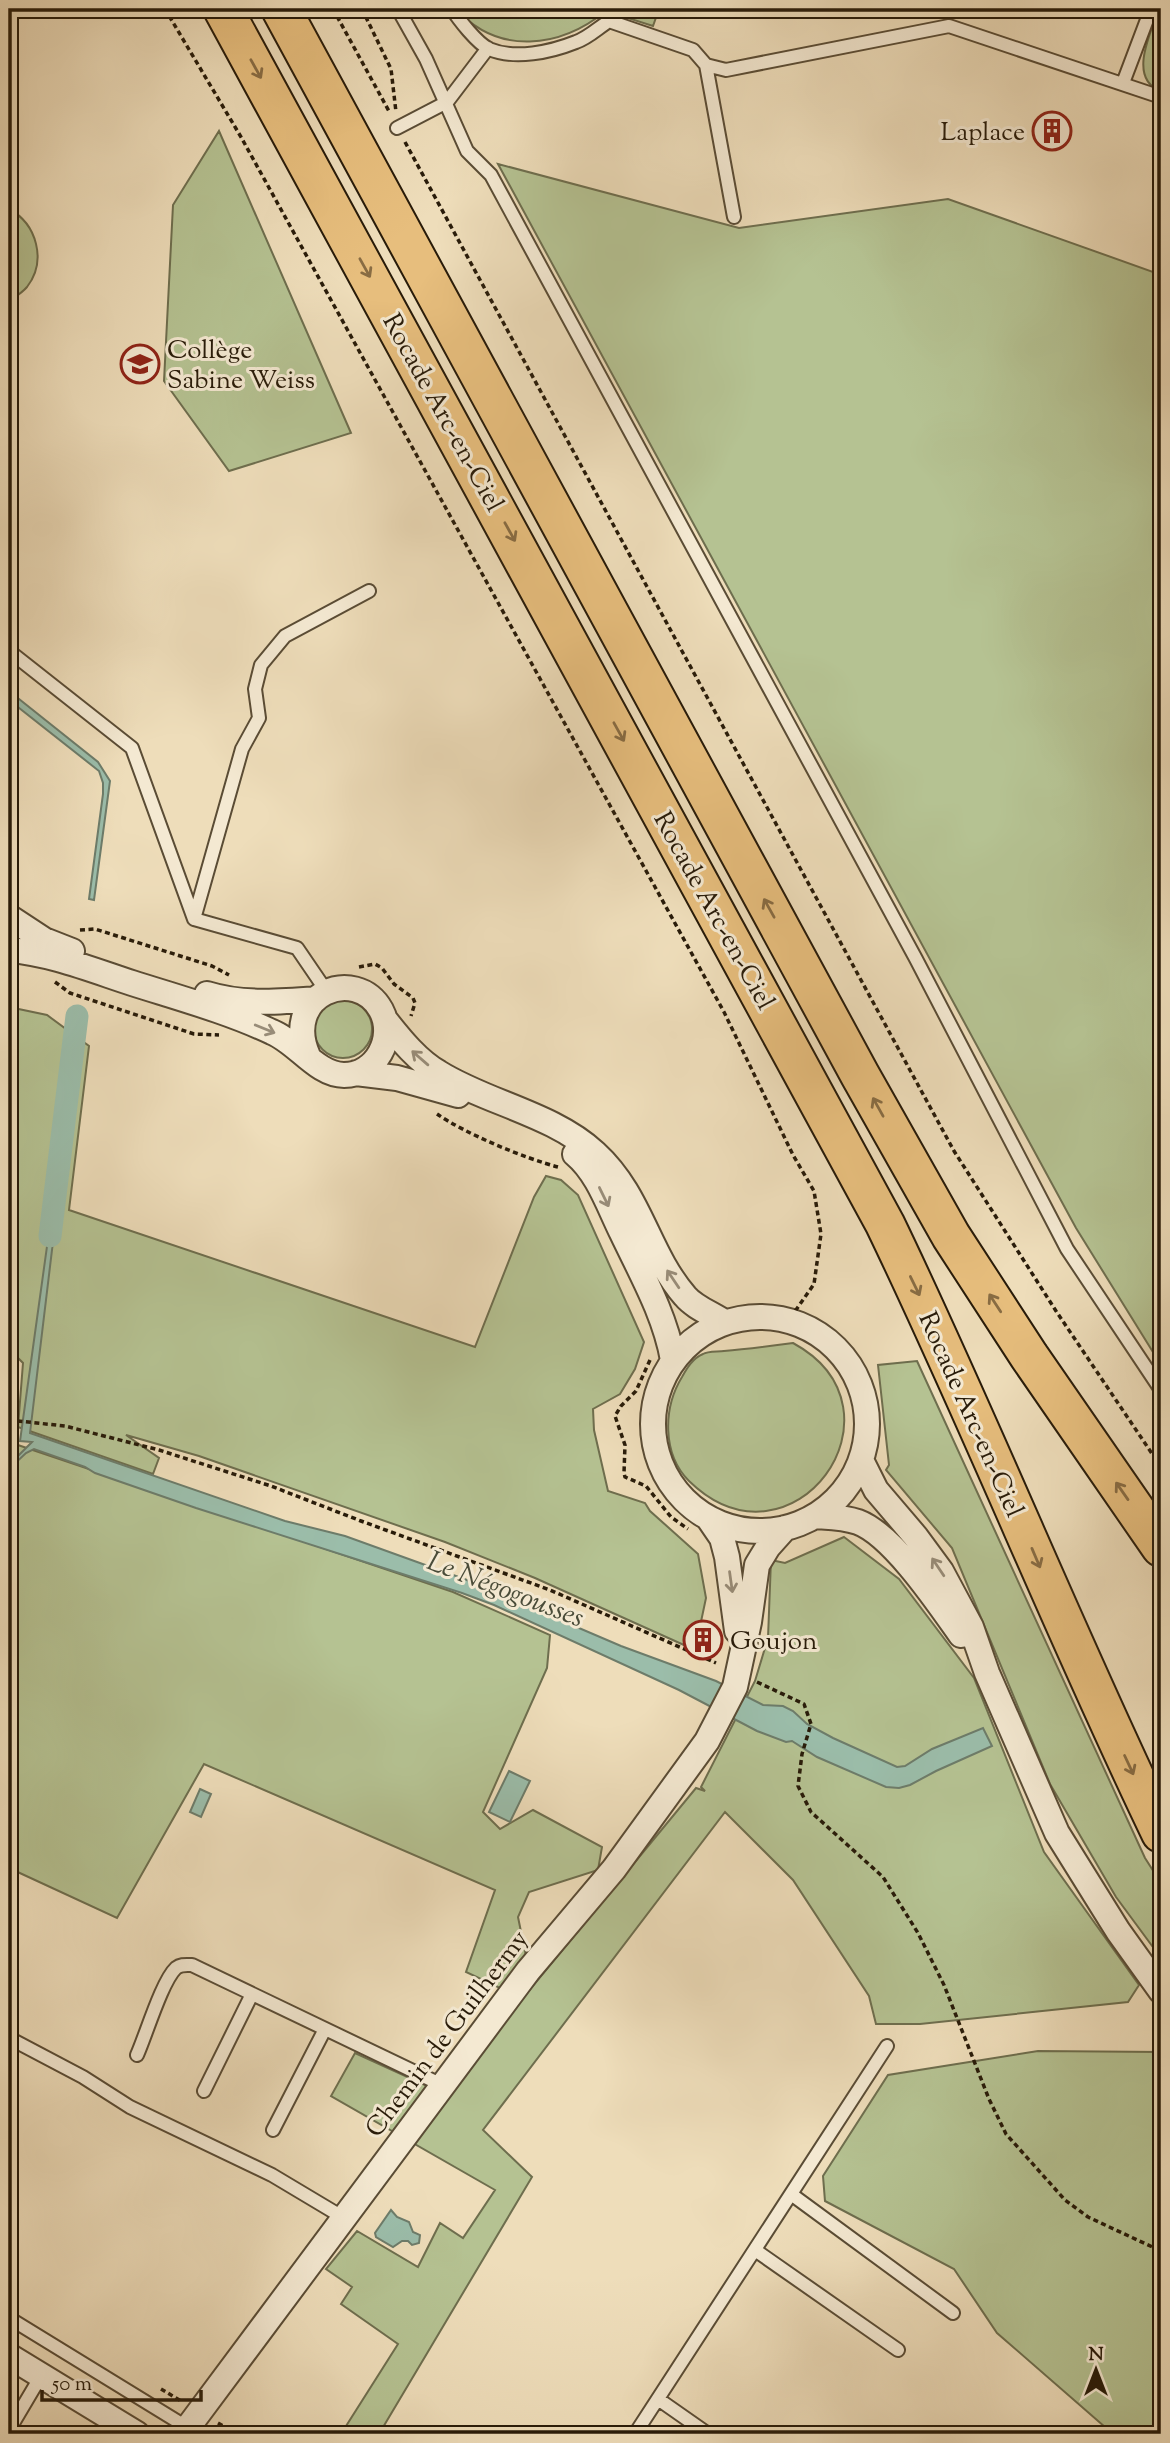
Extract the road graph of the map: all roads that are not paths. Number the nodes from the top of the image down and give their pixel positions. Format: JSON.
{"nodes":[{"id":1,"x":223,"y":9,"type":"edge"},
{"id":2,"x":281,"y":9,"type":"edge"},
{"id":3,"x":398,"y":9,"type":"edge"},
{"id":4,"x":452,"y":9,"type":"edge"},
{"id":5,"x":1151,"y":9,"type":"edge"},
{"id":6,"x":488,"y":48,"type":"junction"},
{"id":7,"x":706,"y":65,"type":"junction"},
{"id":8,"x":1123,"y":83,"type":"junction"},
{"id":9,"x":1161,"y":97,"type":"edge"},
{"id":10,"x":447,"y":102,"type":"junction"},
{"id":11,"x":397,"y":128,"type":"road end"},
{"id":12,"x":734,"y":217,"type":"dead end"},
{"id":13,"x":369,"y":591,"type":"dead end"},
{"id":14,"x":9,"y":651,"type":"edge"},
{"id":15,"x":9,"y":917,"type":"edge"},
{"id":16,"x":194,"y":919,"type":"junction"},
{"id":17,"x":9,"y":950,"type":"edge"},
{"id":18,"x":85,"y":962,"type":"junction"},
{"id":19,"x":319,"y":988,"type":"junction"},
{"id":20,"x":386,"y":1021,"type":"junction"},
{"id":21,"x":308,"y":1056,"type":"junction"},
{"id":22,"x":356,"y":1073,"type":"junction"},
{"id":23,"x":724,"y":1322,"type":"junction"},
{"id":24,"x":663,"y":1358,"type":"junction"},
{"id":25,"x":1161,"y":1390,"type":"edge"},
{"id":26,"x":861,"y":1460,"type":"junction"},
{"id":27,"x":815,"y":1516,"type":"junction"},
{"id":28,"x":700,"y":1525,"type":"junction"},
{"id":29,"x":785,"y":1528,"type":"junction"},
{"id":30,"x":1161,"y":1547,"type":"edge"},
{"id":31,"x":987,"y":1673,"type":"junction"},
{"id":32,"x":738,"y":1675,"type":"junction"},
{"id":33,"x":1161,"y":1833,"type":"edge"},
{"id":34,"x":1161,"y":1991,"type":"edge"},
{"id":35,"x":252,"y":1994,"type":"junction"},
{"id":36,"x":325,"y":2029,"type":"junction"},
{"id":37,"x":9,"y":2038,"type":"edge"},
{"id":38,"x":887,"y":2046,"type":"dead end"},
{"id":39,"x":137,"y":2054,"type":"dead end"},
{"id":40,"x":442,"y":2085,"type":"junction"},
{"id":41,"x":204,"y":2091,"type":"dead end"},
{"id":42,"x":273,"y":2130,"type":"dead end"},
{"id":43,"x":791,"y":2194,"type":"junction"},
{"id":44,"x":344,"y":2218,"type":"junction"},
{"id":45,"x":755,"y":2250,"type":"junction"},
{"id":46,"x":953,"y":2313,"type":"dead end"},
{"id":47,"x":9,"y":2318,"type":"edge"},
{"id":48,"x":898,"y":2350,"type":"dead end"},
{"id":49,"x":9,"y":2356,"type":"edge"},
{"id":50,"x":41,"y":2376,"type":"junction"},
{"id":51,"x":658,"y":2399,"type":"junction"},
{"id":52,"x":9,"y":2430,"type":"edge"},
{"id":53,"x":190,"y":2432,"type":"edge"},
{"id":54,"x":137,"y":2434,"type":"edge"},
{"id":55,"x":635,"y":2434,"type":"edge"},
{"id":56,"x":708,"y":2434,"type":"edge"}],
"edges":[{"from":1,"to":33,"type":"highway","name":"Rocade Arc-en-Ciel","one_way":true},
{"from":30,"to":2,"type":"highway","name":"Rocade Arc-en-Ciel","one_way":true},
{"from":3,"to":10,"type":"lane"},
{"from":4,"to":6,"type":"lane"},
{"from":5,"to":8,"type":"lane"},
{"from":6,"to":7,"type":"lane"},
{"from":6,"to":10,"type":"lane"},
{"from":7,"to":8,"type":"lane"},
{"from":7,"to":12,"type":"lane"},
{"from":8,"to":9,"type":"lane"},
{"from":10,"to":11,"type":"lane"},
{"from":10,"to":25,"type":"lane"},
{"from":13,"to":16,"type":"lane"},
{"from":14,"to":16,"type":"lane"},
{"from":15,"to":18,"type":"street"},
{"from":16,"to":19,"type":"lane"},
{"from":17,"to":18,"type":"street"},
{"from":18,"to":19,"type":"street"},
{"from":18,"to":21,"type":"street","one_way":true},
{"from":19,"to":20,"type":"street"},
{"from":19,"to":21,"type":"street"},
{"from":20,"to":22,"type":"street"},
{"from":23,"to":20,"type":"street","one_way":true},
{"from":21,"to":22,"type":"street"},
{"from":22,"to":24,"type":"street","one_way":true},
{"from":23,"to":24,"type":"street"},
{"from":23,"to":26,"type":"street"},
{"from":24,"to":28,"type":"street"},
{"from":26,"to":27,"type":"street"},
{"from":31,"to":26,"type":"street","one_way":true},
{"from":27,"to":29,"type":"street"},
{"from":27,"to":31,"type":"street"},
{"from":28,"to":29,"type":"street"},
{"from":28,"to":32,"type":"street","one_way":true},
{"from":29,"to":32,"type":"street","name":"Chemin de Guilhermy"},
{"from":31,"to":34,"type":"street"},
{"from":32,"to":40,"type":"street","name":"Chemin de Guilhermy"},
{"from":35,"to":36,"type":"lane"},
{"from":35,"to":39,"type":"lane"},
{"from":35,"to":41,"type":"lane"},
{"from":36,"to":40,"type":"lane"},
{"from":36,"to":42,"type":"lane"},
{"from":37,"to":44,"type":"lane"},
{"from":38,"to":43,"type":"lane"},
{"from":40,"to":44,"type":"street","name":"Chemin de Guilhermy"},
{"from":43,"to":45,"type":"lane"},
{"from":43,"to":46,"type":"lane"},
{"from":44,"to":53,"type":"street","name":"Chemin de Guilhermy"},
{"from":45,"to":48,"type":"lane"},
{"from":45,"to":51,"type":"lane"},
{"from":47,"to":53,"type":"lane"},
{"from":49,"to":50,"type":"street"},
{"from":50,"to":52,"type":"lane"},
{"from":50,"to":54,"type":"street"},
{"from":51,"to":55,"type":"lane"},
{"from":51,"to":56,"type":"lane"}]}
